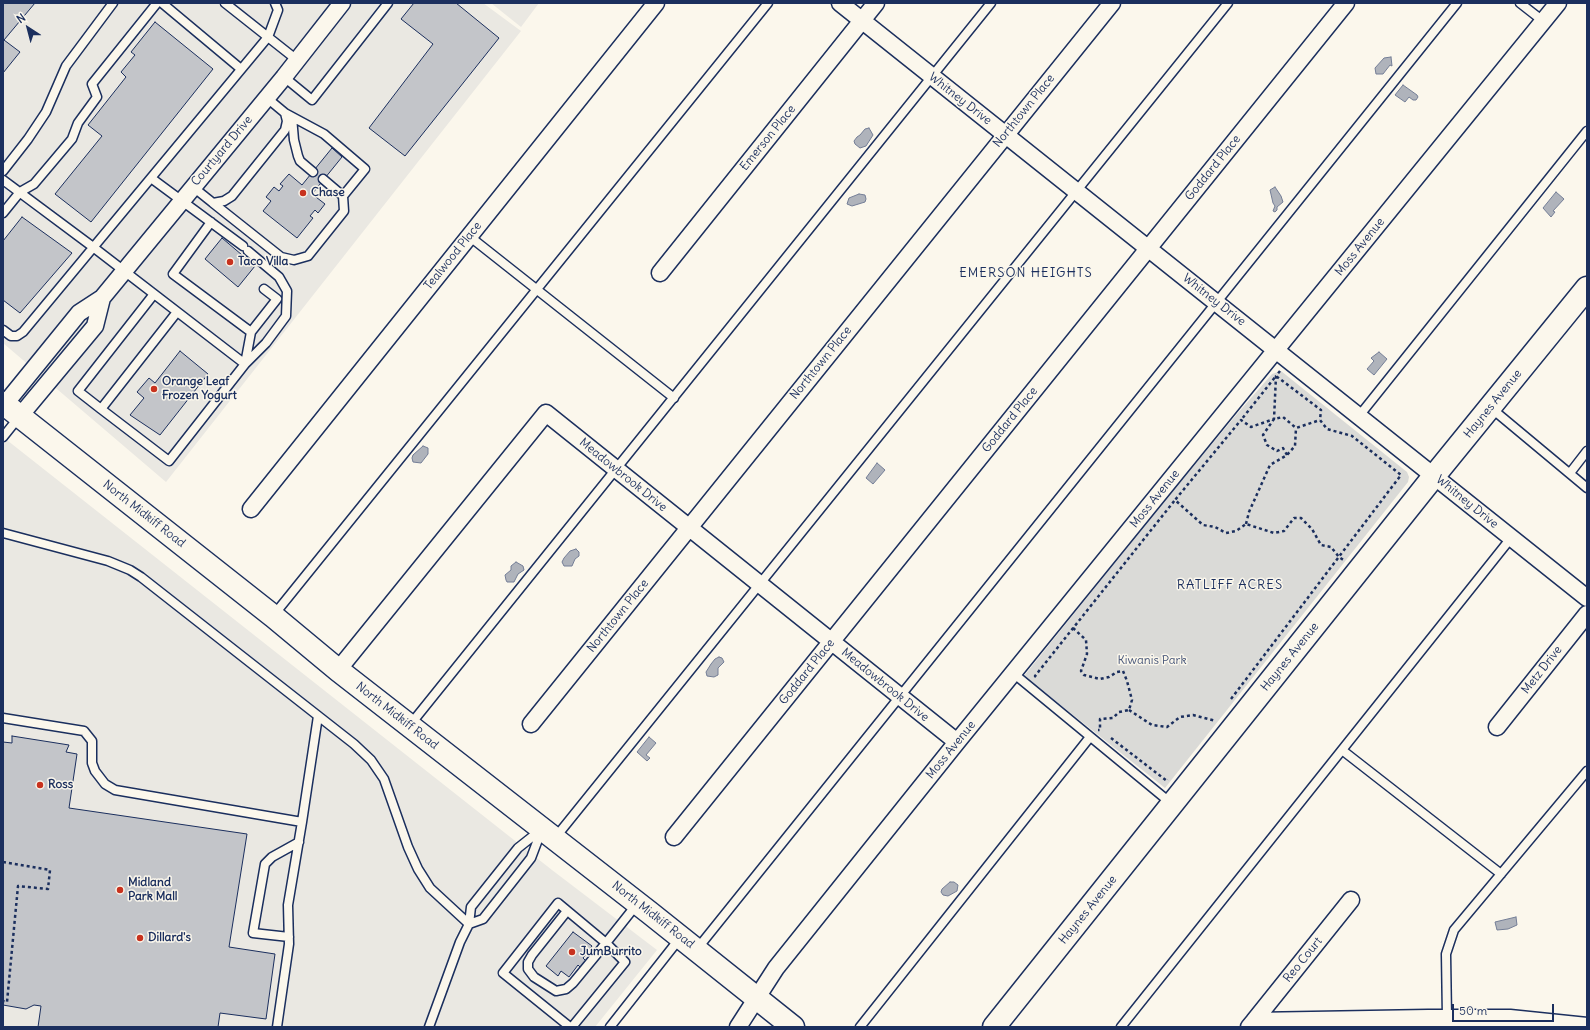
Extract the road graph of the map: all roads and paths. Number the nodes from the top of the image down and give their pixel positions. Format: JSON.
{"nodes":[{"id":1,"x":113,"y":3,"type":"edge"},
{"id":2,"x":157,"y":3,"type":"edge"},
{"id":3,"x":162,"y":3,"type":"edge"},
{"id":4,"x":225,"y":3,"type":"edge"},
{"id":5,"x":276,"y":3,"type":"edge"},
{"id":6,"x":342,"y":3,"type":"edge"},
{"id":7,"x":388,"y":3,"type":"edge"},
{"id":8,"x":656,"y":3,"type":"edge"},
{"id":9,"x":768,"y":3,"type":"edge"},
{"id":10,"x":840,"y":3,"type":"edge"},
{"id":11,"x":876,"y":3,"type":"edge"},
{"id":12,"x":991,"y":3,"type":"edge"},
{"id":13,"x":1112,"y":3,"type":"edge"},
{"id":14,"x":1228,"y":3,"type":"edge"},
{"id":15,"x":1346,"y":3,"type":"edge"},
{"id":16,"x":1457,"y":3,"type":"edge"},
{"id":17,"x":1520,"y":3,"type":"edge"},
{"id":18,"x":1558,"y":3,"type":"edge"},
{"id":19,"x":862,"y":21,"type":"junction"},
{"id":20,"x":1543,"y":21,"type":"junction"},
{"id":21,"x":268,"y":37,"type":"junction"},
{"id":22,"x":297,"y":60,"type":"junction"},
{"id":23,"x":241,"y":69,"type":"junction"},
{"id":24,"x":284,"y":77,"type":"junction"},
{"id":25,"x":932,"y":77,"type":"junction"},
{"id":26,"x":267,"y":98,"type":"junction"},
{"id":27,"x":289,"y":115,"type":"junction"},
{"id":28,"x":1587,"y":131,"type":"edge"},
{"id":29,"x":1005,"y":134,"type":"junction"},
{"id":30,"x":3,"y":171,"type":"edge"},
{"id":31,"x":313,"y":172,"type":"dead end"},
{"id":32,"x":151,"y":178,"type":"junction"},
{"id":33,"x":3,"y":180,"type":"edge"},
{"id":34,"x":323,"y":180,"type":"dead end"},
{"id":35,"x":192,"y":187,"type":"junction"},
{"id":36,"x":1076,"y":191,"type":"junction"},
{"id":37,"x":20,"y":192,"type":"junction"},
{"id":38,"x":344,"y":196,"type":"junction"},
{"id":39,"x":181,"y":200,"type":"junction"},
{"id":40,"x":214,"y":203,"type":"junction"},
{"id":41,"x":3,"y":213,"type":"edge"},
{"id":42,"x":211,"y":222,"type":"junction"},
{"id":43,"x":469,"y":236,"type":"junction"},
{"id":44,"x":93,"y":247,"type":"junction"},
{"id":45,"x":1148,"y":248,"type":"junction"},
{"id":46,"x":124,"y":271,"type":"junction"},
{"id":47,"x":660,"y":273,"type":"dead end"},
{"id":48,"x":1587,"y":288,"type":"edge"},
{"id":49,"x":264,"y":289,"type":"dead end"},
{"id":50,"x":536,"y":290,"type":"junction"},
{"id":51,"x":154,"y":294,"type":"junction"},
{"id":52,"x":1215,"y":302,"type":"junction"},
{"id":53,"x":177,"y":312,"type":"junction"},
{"id":54,"x":3,"y":330,"type":"edge"},
{"id":55,"x":251,"y":332,"type":"junction"},
{"id":56,"x":1276,"y":350,"type":"junction"},
{"id":57,"x":245,"y":364,"type":"junction"},
{"id":58,"x":1276,"y":376,"type":"junction"},
{"id":59,"x":674,"y":398,"type":"junction"},
{"id":60,"x":1490,"y":407,"type":"junction"},
{"id":61,"x":8,"y":408,"type":"edge"},
{"id":62,"x":101,"y":409,"type":"junction"},
{"id":63,"x":1359,"y":416,"type":"junction"},
{"id":64,"x":1274,"y":419,"type":"junction"},
{"id":65,"x":1241,"y":420,"type":"junction"},
{"id":66,"x":1320,"y":420,"type":"junction"},
{"id":67,"x":1296,"y":428,"type":"junction"},
{"id":68,"x":3,"y":436,"type":"edge"},
{"id":69,"x":1587,"y":451,"type":"edge"},
{"id":70,"x":1286,"y":455,"type":"junction"},
{"id":71,"x":616,"y":470,"type":"junction"},
{"id":72,"x":1570,"y":473,"type":"junction"},
{"id":73,"x":1434,"y":476,"type":"junction"},
{"id":74,"x":1164,"y":488,"type":"junction"},
{"id":75,"x":1587,"y":488,"type":"edge"},
{"id":76,"x":1175,"y":500,"type":"junction"},
{"id":77,"x":251,"y":509,"type":"dead end"},
{"id":78,"x":1246,"y":524,"type":"junction"},
{"id":79,"x":688,"y":528,"type":"junction"},
{"id":80,"x":3,"y":533,"type":"edge"},
{"id":81,"x":1511,"y":538,"type":"junction"},
{"id":82,"x":1339,"y":557,"type":"junction"},
{"id":83,"x":1358,"y":571,"type":"junction"},
{"id":84,"x":759,"y":584,"type":"junction"},
{"id":85,"x":1587,"y":598,"type":"edge"},
{"id":86,"x":1587,"y":614,"type":"edge"},
{"id":87,"x":273,"y":616,"type":"junction"},
{"id":88,"x":1058,"y":619,"type":"junction"},
{"id":89,"x":1073,"y":628,"type":"junction"},
{"id":90,"x":831,"y":642,"type":"junction"},
{"id":91,"x":338,"y":670,"type":"junction"},
{"id":92,"x":1013,"y":673,"type":"junction"},
{"id":93,"x":1041,"y":680,"type":"dead end"},
{"id":94,"x":900,"y":697,"type":"junction"},
{"id":95,"x":1229,"y":702,"type":"dead end"},
{"id":96,"x":1129,"y":710,"type":"junction"},
{"id":97,"x":318,"y":716,"type":"junction"},
{"id":98,"x":3,"y":718,"type":"edge"},
{"id":99,"x":1219,"y":723,"type":"junction"},
{"id":100,"x":531,"y":724,"type":"dead end"},
{"id":101,"x":1094,"y":725,"type":"dead end"},
{"id":102,"x":410,"y":726,"type":"junction"},
{"id":103,"x":1497,"y":727,"type":"dead end"},
{"id":104,"x":1100,"y":730,"type":"junction"},
{"id":105,"x":1090,"y":737,"type":"junction"},
{"id":106,"x":957,"y":742,"type":"junction"},
{"id":107,"x":1342,"y":750,"type":"junction"},
{"id":108,"x":1587,"y":771,"type":"edge"},
{"id":109,"x":1172,"y":775,"type":"dead end"},
{"id":110,"x":1172,"y":804,"type":"junction"},
{"id":111,"x":302,"y":822,"type":"junction"},
{"id":112,"x":548,"y":834,"type":"junction"},
{"id":113,"x":674,"y":837,"type":"dead end"},
{"id":114,"x":299,"y":842,"type":"junction"},
{"id":115,"x":3,"y":862,"type":"edge"},
{"id":116,"x":1501,"y":874,"type":"junction"},
{"id":117,"x":1351,"y":900,"type":"dead end"},
{"id":118,"x":638,"y":904,"type":"junction"},
{"id":119,"x":567,"y":910,"type":"junction"},
{"id":120,"x":469,"y":924,"type":"junction"},
{"id":121,"x":289,"y":937,"type":"junction"},
{"id":122,"x":606,"y":943,"type":"junction"},
{"id":123,"x":688,"y":944,"type":"junction"},
{"id":124,"x":757,"y":997,"type":"junction"},
{"id":125,"x":3,"y":1001,"type":"edge"},
{"id":126,"x":1447,"y":1018,"type":"junction"},
{"id":127,"x":1252,"y":1024,"type":"edge"},
{"id":128,"x":1587,"y":1026,"type":"edge"},
{"id":129,"x":277,"y":1027,"type":"edge"},
{"id":130,"x":429,"y":1027,"type":"edge"},
{"id":131,"x":571,"y":1027,"type":"edge"},
{"id":132,"x":610,"y":1027,"type":"edge"},
{"id":133,"x":738,"y":1027,"type":"edge"},
{"id":134,"x":794,"y":1027,"type":"edge"},
{"id":135,"x":860,"y":1027,"type":"edge"},
{"id":136,"x":994,"y":1027,"type":"edge"},
{"id":137,"x":1121,"y":1027,"type":"edge"}],
"edges":[{"from":1,"to":30,"type":"lane"},
{"from":2,"to":37,"type":"lane"},
{"from":3,"to":23,"type":"lane"},
{"from":4,"to":21,"type":"lane"},
{"from":5,"to":21,"type":"lane"},
{"from":6,"to":22,"type":"street","name":"Courtyard Drive"},
{"from":7,"to":24,"type":"lane"},
{"from":8,"to":43,"type":"street","name":"Tealwood Place"},
{"from":9,"to":50,"type":"lane"},
{"from":10,"to":19,"type":"street","name":"Whitney Drive"},
{"from":11,"to":19,"type":"street","name":"Emerson Place"},
{"from":12,"to":25,"type":"lane"},
{"from":13,"to":29,"type":"street","name":"Northtown Place"},
{"from":14,"to":36,"type":"lane"},
{"from":15,"to":45,"type":"street","name":"Goddard Place"},
{"from":16,"to":52,"type":"lane"},
{"from":17,"to":20,"type":"lane"},
{"from":18,"to":20,"type":"street","name":"Moss Avenue"},
{"from":19,"to":25,"type":"street","name":"Whitney Drive"},
{"from":19,"to":47,"type":"street","name":"Emerson Place"},
{"from":20,"to":56,"type":"street","name":"Moss Avenue"},
{"from":21,"to":22,"type":"lane"},
{"from":21,"to":23,"type":"lane"},
{"from":22,"to":24,"type":"street","name":"Courtyard Drive"},
{"from":23,"to":32,"type":"lane"},
{"from":24,"to":26,"type":"street","name":"Courtyard Drive"},
{"from":25,"to":29,"type":"street","name":"Whitney Drive"},
{"from":25,"to":59,"type":"lane"},
{"from":26,"to":27,"type":"lane"},
{"from":26,"to":35,"type":"street","name":"Courtyard Drive"},
{"from":27,"to":31,"type":"lane"},
{"from":27,"to":38,"type":"lane"},
{"from":27,"to":40,"type":"lane"},
{"from":28,"to":63,"type":"lane"},
{"from":29,"to":36,"type":"street","name":"Whitney Drive"},
{"from":29,"to":79,"type":"street","name":"Northtown Place"},
{"from":32,"to":39,"type":"lane"},
{"from":32,"to":44,"type":"lane"},
{"from":33,"to":37,"type":"lane"},
{"from":34,"to":38,"type":"lane"},
{"from":35,"to":39,"type":"street","name":"Courtyard Drive"},
{"from":35,"to":40,"type":"lane"},
{"from":36,"to":45,"type":"street","name":"Whitney Drive"},
{"from":36,"to":84,"type":"lane"},
{"from":37,"to":41,"type":"lane"},
{"from":37,"to":44,"type":"lane"},
{"from":38,"to":40,"type":"lane"},
{"from":39,"to":42,"type":"lane"},
{"from":39,"to":46,"type":"street","name":"Courtyard Drive"},
{"from":42,"to":55,"type":"lane"},
{"from":42,"to":57,"type":"lane"},
{"from":43,"to":50,"type":"lane"},
{"from":43,"to":77,"type":"street","name":"Tealwood Place"},
{"from":44,"to":46,"type":"lane"},
{"from":44,"to":54,"type":"lane"},
{"from":45,"to":52,"type":"street","name":"Whitney Drive"},
{"from":45,"to":90,"type":"street","name":"Goddard Place"},
{"from":46,"to":51,"type":"lane"},
{"from":46,"to":61,"type":"street","name":"Courtyard Drive"},
{"from":48,"to":60,"type":"main road","name":"Haynes Avenue"},
{"from":49,"to":55,"type":"lane"},
{"from":50,"to":59,"type":"lane"},
{"from":50,"to":87,"type":"lane"},
{"from":51,"to":53,"type":"lane"},
{"from":51,"to":62,"type":"lane"},
{"from":52,"to":56,"type":"street","name":"Whitney Drive"},
{"from":52,"to":94,"type":"lane"},
{"from":53,"to":57,"type":"lane"},
{"from":53,"to":62,"type":"lane"},
{"from":55,"to":57,"type":"lane"},
{"from":56,"to":63,"type":"street","name":"Whitney Drive"},
{"from":56,"to":74,"type":"street","name":"Moss Avenue"},
{"from":57,"to":62,"type":"lane"},
{"from":58,"to":64,"type":"path"},
{"from":58,"to":65,"type":"path"},
{"from":58,"to":66,"type":"path"},
{"from":59,"to":71,"type":"lane"},
{"from":60,"to":72,"type":"lane"},
{"from":60,"to":73,"type":"main road","name":"Haynes Avenue"},
{"from":61,"to":68,"type":"lane"},
{"from":61,"to":87,"type":"main road","name":"North Midkiff Road"},
{"from":63,"to":73,"type":"street","name":"Whitney Drive"},
{"from":64,"to":65,"type":"path"},
{"from":64,"to":67,"type":"path"},
{"from":64,"to":70,"type":"path"},
{"from":65,"to":76,"type":"path"},
{"from":66,"to":67,"type":"path"},
{"from":66,"to":82,"type":"path"},
{"from":67,"to":70,"type":"path"},
{"from":69,"to":72,"type":"lane"},
{"from":70,"to":78,"type":"path"},
{"from":71,"to":79,"type":"street","name":"Meadowbrook Drive"},
{"from":71,"to":91,"type":"street","name":"Meadowbrook Drive"},
{"from":71,"to":102,"type":"lane"},
{"from":72,"to":75,"type":"lane"},
{"from":73,"to":81,"type":"street","name":"Whitney Drive"},
{"from":73,"to":83,"type":"main road","name":"Haynes Avenue"},
{"from":74,"to":76,"type":"path"},
{"from":74,"to":88,"type":"street","name":"Moss Avenue"},
{"from":76,"to":78,"type":"path"},
{"from":76,"to":89,"type":"path"},
{"from":78,"to":82,"type":"path"},
{"from":79,"to":84,"type":"street","name":"Meadowbrook Drive"},
{"from":79,"to":100,"type":"street","name":"Northtown Place"},
{"from":80,"to":97,"type":"lane"},
{"from":81,"to":85,"type":"street","name":"Whitney Drive"},
{"from":81,"to":107,"type":"lane"},
{"from":82,"to":83,"type":"path"},
{"from":82,"to":95,"type":"path"},
{"from":83,"to":99,"type":"main road","name":"Haynes Avenue"},
{"from":84,"to":90,"type":"street","name":"Meadowbrook Drive"},
{"from":84,"to":112,"type":"lane"},
{"from":86,"to":103,"type":"street","name":"Metz Drive"},
{"from":87,"to":91,"type":"main road","name":"North Midkiff Road"},
{"from":88,"to":89,"type":"path"},
{"from":88,"to":92,"type":"street","name":"Moss Avenue"},
{"from":89,"to":93,"type":"path"},
{"from":89,"to":96,"type":"path"},
{"from":90,"to":94,"type":"street","name":"Meadowbrook Drive"},
{"from":90,"to":113,"type":"street","name":"Goddard Place"},
{"from":91,"to":102,"type":"main road","name":"North Midkiff Road"},
{"from":92,"to":105,"type":"lane"},
{"from":92,"to":106,"type":"street","name":"Moss Avenue"},
{"from":94,"to":106,"type":"street","name":"Meadowbrook Drive"},
{"from":94,"to":123,"type":"lane"},
{"from":96,"to":99,"type":"path"},
{"from":96,"to":104,"type":"path"},
{"from":97,"to":111,"type":"lane"},
{"from":97,"to":120,"type":"lane"},
{"from":98,"to":111,"type":"lane"},
{"from":99,"to":110,"type":"main road","name":"Haynes Avenue"},
{"from":101,"to":104,"type":"path"},
{"from":102,"to":112,"type":"main road","name":"North Midkiff Road"},
{"from":104,"to":109,"type":"path"},
{"from":105,"to":110,"type":"lane"},
{"from":105,"to":135,"type":"lane"},
{"from":106,"to":124,"type":"street","name":"Moss Avenue"},
{"from":107,"to":116,"type":"lane"},
{"from":107,"to":137,"type":"lane"},
{"from":108,"to":116,"type":"lane"},
{"from":110,"to":136,"type":"main road","name":"Haynes Avenue"},
{"from":111,"to":114,"type":"lane"},
{"from":112,"to":118,"type":"main road","name":"North Midkiff Road"},
{"from":112,"to":120,"type":"lane"},
{"from":112,"to":120,"type":"lane"},
{"from":114,"to":121,"type":"lane"},
{"from":114,"to":121,"type":"lane"},
{"from":115,"to":125,"type":"path"},
{"from":116,"to":126,"type":"lane"},
{"from":117,"to":127,"type":"street","name":"Reo Court"},
{"from":118,"to":122,"type":"lane"},
{"from":118,"to":123,"type":"main road","name":"North Midkiff Road"},
{"from":119,"to":122,"type":"lane"},
{"from":119,"to":122,"type":"lane"},
{"from":119,"to":131,"type":"lane"},
{"from":120,"to":130,"type":"lane"},
{"from":121,"to":129,"type":"lane"},
{"from":122,"to":131,"type":"lane"},
{"from":123,"to":124,"type":"main road","name":"North Midkiff Road"},
{"from":123,"to":132,"type":"lane"},
{"from":124,"to":133,"type":"street","name":"Moss Avenue"},
{"from":124,"to":134,"type":"main road","name":"North Midkiff Road"},
{"from":126,"to":127,"type":"street"},
{"from":126,"to":128,"type":"street"}]}
